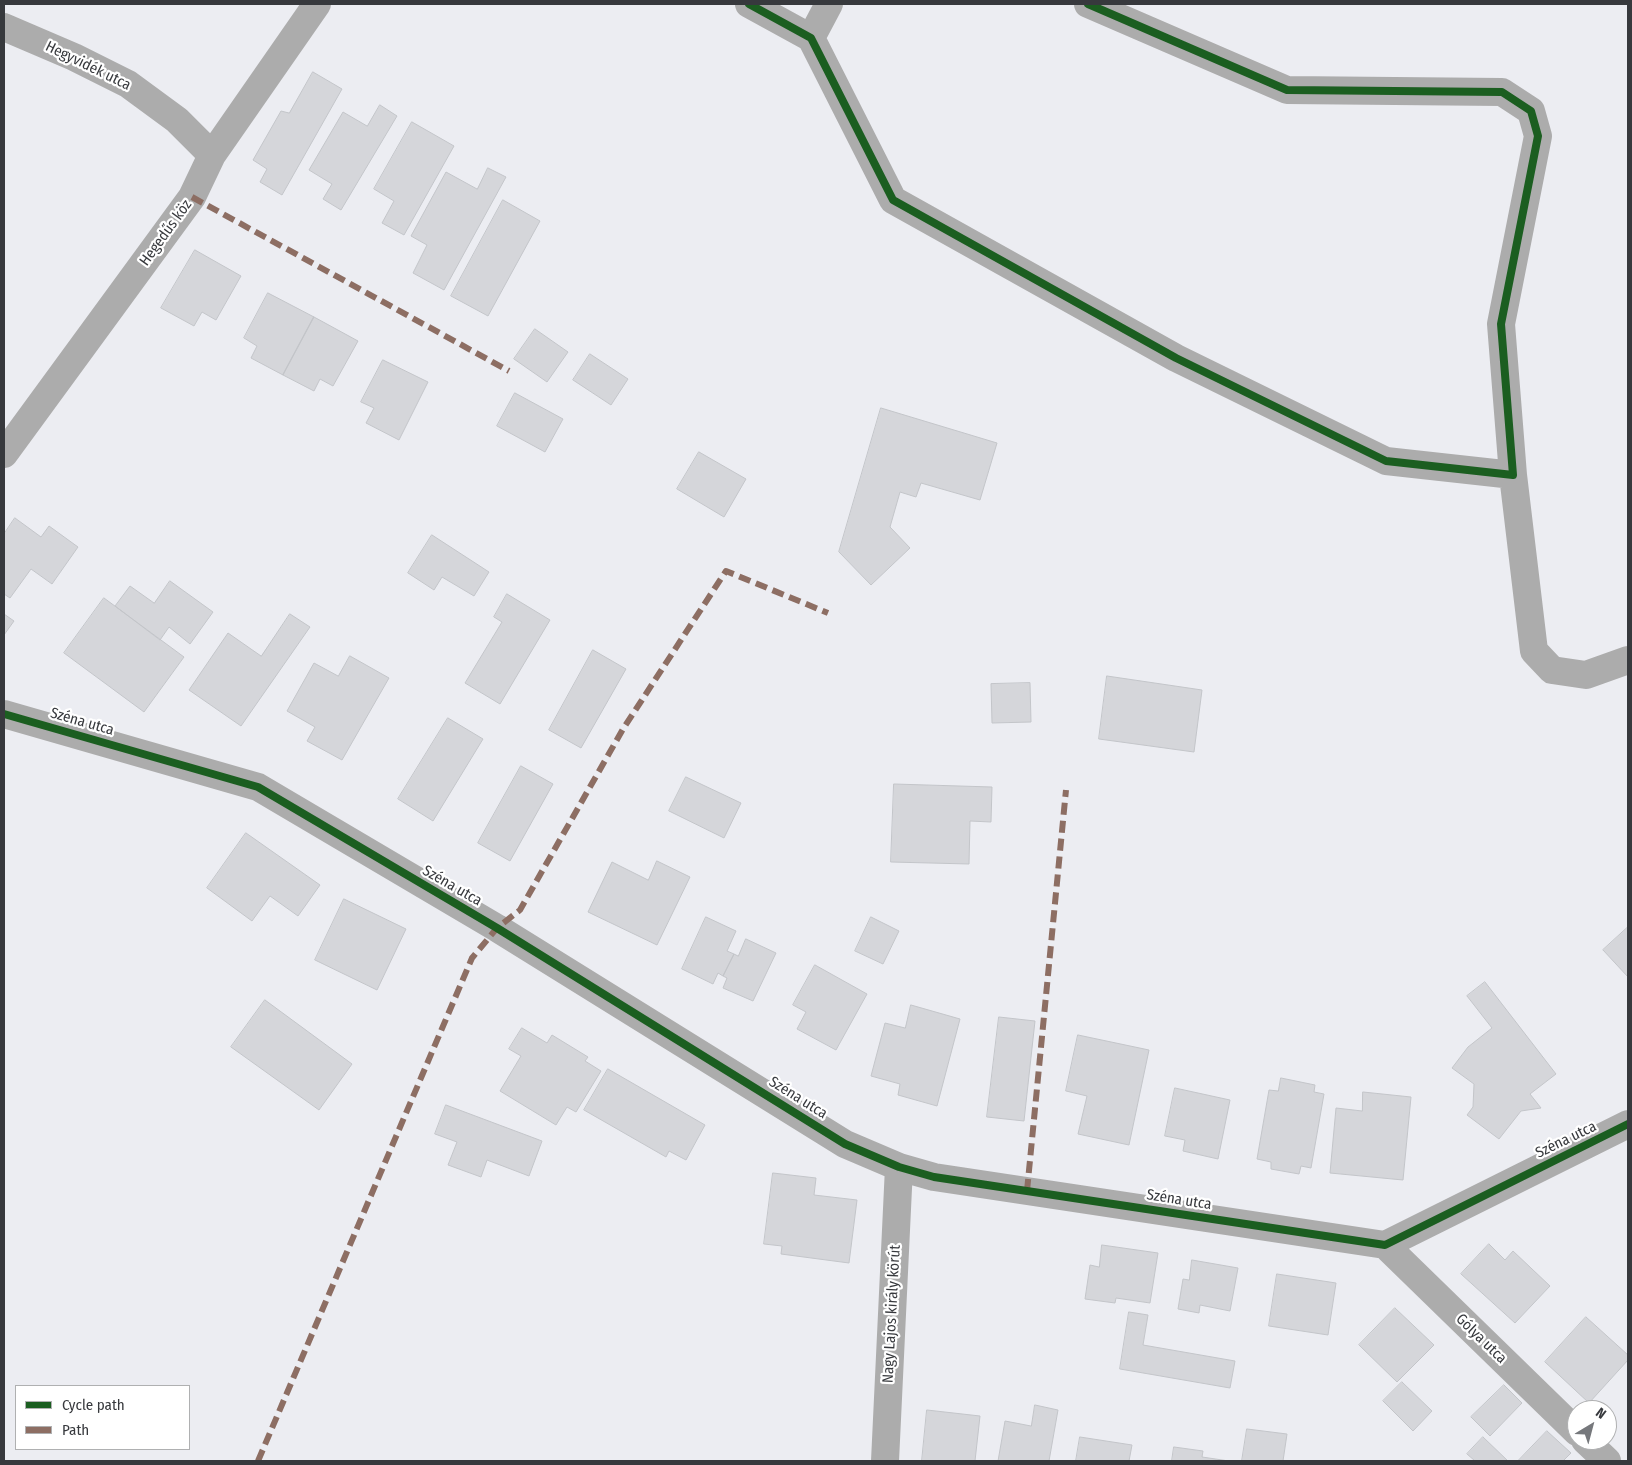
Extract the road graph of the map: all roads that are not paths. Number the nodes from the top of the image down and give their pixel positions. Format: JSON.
{"nodes":[{"id":1,"x":317,"y":4,"type":"edge"},
{"id":2,"x":749,"y":4,"type":"edge"},
{"id":3,"x":829,"y":4,"type":"edge"},
{"id":4,"x":1088,"y":4,"type":"edge"},
{"id":5,"x":4,"y":28,"type":"edge"},
{"id":6,"x":811,"y":38,"type":"junction"},
{"id":7,"x":212,"y":155,"type":"junction"},
{"id":8,"x":4,"y":454,"type":"edge"},
{"id":9,"x":1513,"y":475,"type":"junction"},
{"id":10,"x":1628,"y":660,"type":"edge"},
{"id":11,"x":4,"y":714,"type":"edge"},
{"id":12,"x":1628,"y":1124,"type":"edge"},
{"id":13,"x":899,"y":1167,"type":"junction"},
{"id":14,"x":1385,"y":1245,"type":"junction"},
{"id":15,"x":1567,"y":1422,"type":"edge"},
{"id":16,"x":1595,"y":1450,"type":"edge"},
{"id":17,"x":885,"y":1461,"type":"edge"},
{"id":18,"x":1607,"y":1461,"type":"edge"}],
"edges":[{"from":1,"to":7,"type":"street","name":"Hegedűs köz"},
{"from":2,"to":6,"type":"street"},
{"from":3,"to":6,"type":"street"},
{"from":4,"to":9,"type":"street"},
{"from":5,"to":7,"type":"street","name":"Hegyvidék utca"},
{"from":6,"to":9,"type":"street"},
{"from":7,"to":8,"type":"street","name":"Hegedűs köz"},
{"from":9,"to":10,"type":"street"},
{"from":11,"to":13,"type":"street","name":"Széna utca"},
{"from":12,"to":14,"type":"street","name":"Széna utca"},
{"from":13,"to":14,"type":"street","name":"Széna utca"},
{"from":13,"to":17,"type":"street","name":"Nagy Lajos király körút"},
{"from":14,"to":15,"type":"street","name":"Gólya utca"},
{"from":16,"to":18,"type":"street"}]}
